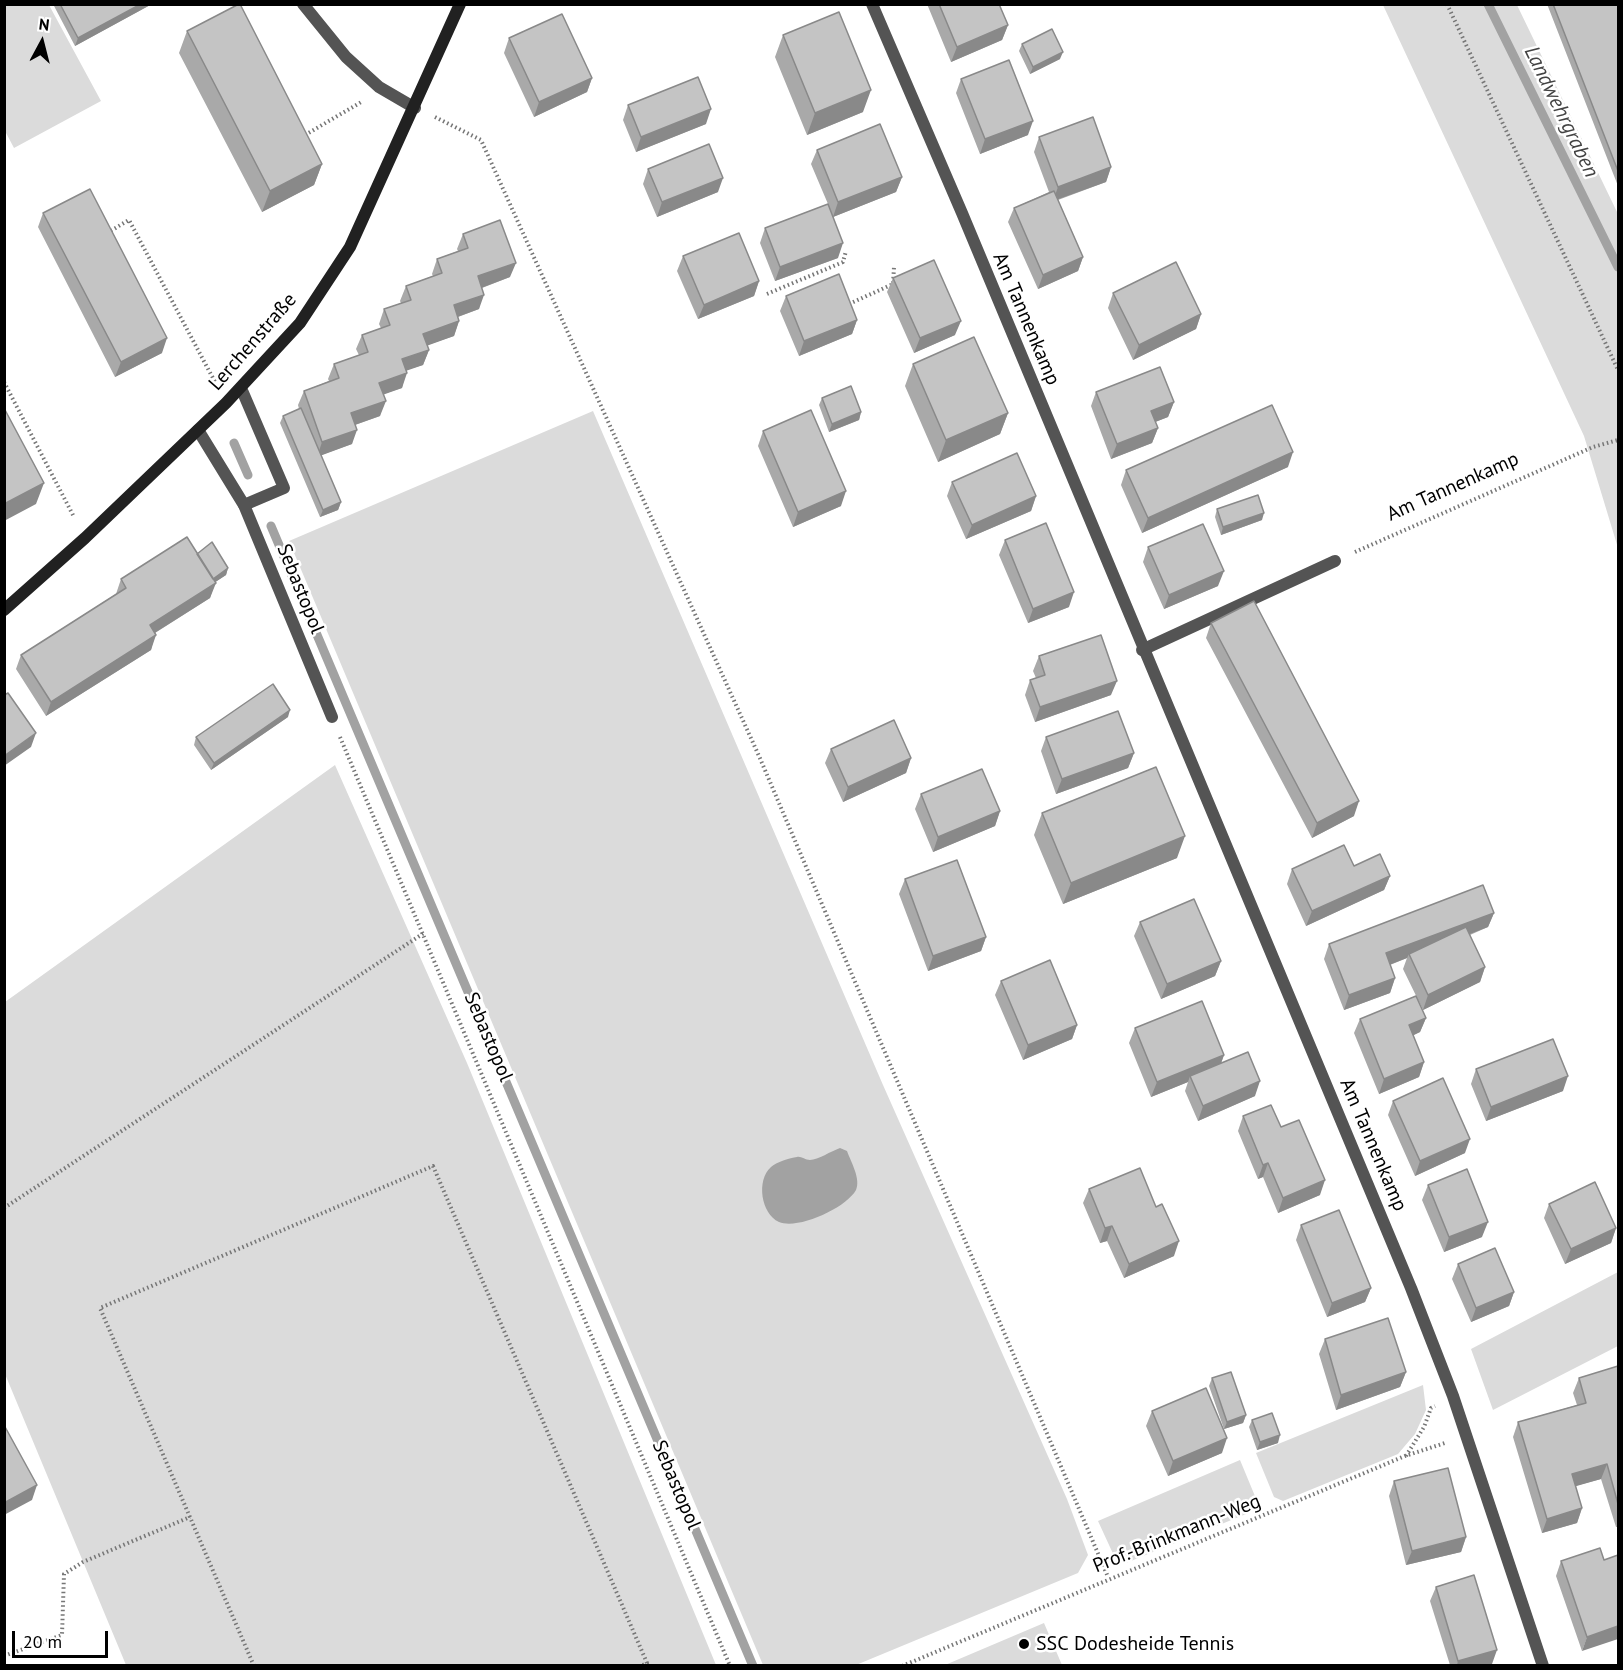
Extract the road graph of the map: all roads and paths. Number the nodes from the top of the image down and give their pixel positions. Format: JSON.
{"nodes":[{"id":1,"x":303,"y":4,"type":"edge"},
{"id":2,"x":460,"y":4,"type":"edge"},
{"id":3,"x":872,"y":4,"type":"edge"},
{"id":4,"x":1447,"y":4,"type":"edge"},
{"id":5,"x":379,"y":87,"type":"junction"},
{"id":6,"x":415,"y":108,"type":"junction"},
{"id":7,"x":296,"y":140,"type":"edge"},
{"id":8,"x":101,"y":236,"type":"edge"},
{"id":9,"x":846,"y":251,"type":"dead end"},
{"id":10,"x":894,"y":267,"type":"dead end"},
{"id":11,"x":767,"y":294,"type":"dead end"},
{"id":12,"x":849,"y":304,"type":"edge"},
{"id":13,"x":1618,"y":370,"type":"edge"},
{"id":14,"x":4,"y":382,"type":"edge"},
{"id":15,"x":242,"y":388,"type":"junction"},
{"id":16,"x":226,"y":403,"type":"junction"},
{"id":17,"x":198,"y":430,"type":"junction"},
{"id":18,"x":1618,"y":440,"type":"edge"},
{"id":19,"x":244,"y":505,"type":"junction"},
{"id":20,"x":85,"y":538,"type":"junction"},
{"id":21,"x":1335,"y":561,"type":"joint"},
{"id":22,"x":4,"y":610,"type":"edge"},
{"id":23,"x":1142,"y":650,"type":"junction"},
{"id":24,"x":332,"y":717,"type":"joint"},
{"id":25,"x":423,"y":933,"type":"junction"},
{"id":26,"x":4,"y":1208,"type":"edge"},
{"id":27,"x":1453,"y":1396,"type":"junction"},
{"id":28,"x":1466,"y":1436,"type":"junction"},
{"id":29,"x":1405,"y":1456,"type":"junction"},
{"id":30,"x":190,"y":1516,"type":"junction"},
{"id":31,"x":1108,"y":1577,"type":"junction"},
{"id":32,"x":4,"y":1656,"type":"edge"},
{"id":33,"x":254,"y":1665,"type":"edge"},
{"id":34,"x":641,"y":1665,"type":"edge"},
{"id":35,"x":730,"y":1665,"type":"edge"},
{"id":36,"x":902,"y":1665,"type":"edge"},
{"id":37,"x":1543,"y":1665,"type":"edge"}],
"edges":[{"from":1,"to":5,"type":"street"},
{"from":2,"to":6,"type":"street","name":"Lerchenstraße"},
{"from":3,"to":23,"type":"street","name":"Am Tannenkamp"},
{"from":4,"to":13,"type":"path"},
{"from":5,"to":6,"type":"street"},
{"from":5,"to":7,"type":"path"},
{"from":6,"to":15,"type":"street","name":"Lerchenstraße"},
{"from":6,"to":31,"type":"path"},
{"from":8,"to":16,"type":"path"},
{"from":9,"to":11,"type":"path"},
{"from":10,"to":12,"type":"path"},
{"from":14,"to":20,"type":"path"},
{"from":15,"to":16,"type":"street","name":"Lerchenstraße"},
{"from":15,"to":19,"type":"street"},
{"from":16,"to":17,"type":"street","name":"Lerchenstraße"},
{"from":17,"to":19,"type":"street","name":"Sebastopol"},
{"from":17,"to":20,"type":"street","name":"Lerchenstraße"},
{"from":18,"to":21,"type":"path","name":"Am Tannenkamp"},
{"from":19,"to":24,"type":"street","name":"Sebastopol"},
{"from":20,"to":22,"type":"street","name":"Lerchenstraße"},
{"from":21,"to":23,"type":"street"},
{"from":23,"to":27,"type":"street","name":"Am Tannenkamp"},
{"from":24,"to":25,"type":"path","name":"Sebastopol"},
{"from":25,"to":26,"type":"path"},
{"from":25,"to":35,"type":"path","name":"Sebastopol"},
{"from":27,"to":28,"type":"street","name":"Am Tannenkamp"},
{"from":27,"to":29,"type":"path"},
{"from":28,"to":29,"type":"path","name":"Prof.-Brinkmann-Weg"},
{"from":28,"to":37,"type":"street","name":"Am Tannenkamp"},
{"from":29,"to":31,"type":"path","name":"Prof.-Brinkmann-Weg"},
{"from":30,"to":32,"type":"path"},
{"from":30,"to":33,"type":"path"},
{"from":30,"to":34,"type":"path"},
{"from":31,"to":36,"type":"path","name":"Prof.-Brinkmann-Weg"}]}
